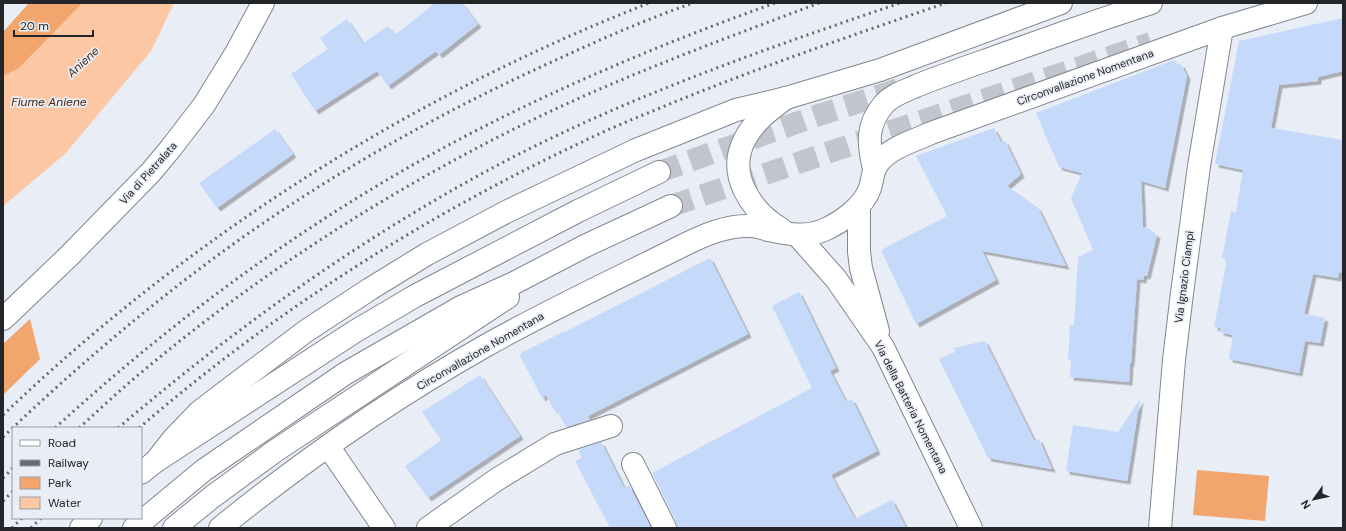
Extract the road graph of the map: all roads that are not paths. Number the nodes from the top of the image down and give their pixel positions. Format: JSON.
{"nodes":[{"id":1,"x":263,"y":3,"type":"edge"},
{"id":2,"x":1061,"y":3,"type":"edge"},
{"id":3,"x":1151,"y":3,"type":"edge"},
{"id":4,"x":1306,"y":3,"type":"edge"},
{"id":5,"x":1222,"y":28,"type":"junction"},
{"id":6,"x":786,"y":98,"type":"junction"},
{"id":7,"x":874,"y":170,"type":"junction"},
{"id":8,"x":659,"y":172,"type":"tunnel mouth"},
{"id":9,"x":671,"y":206,"type":"tunnel mouth"},
{"id":10,"x":858,"y":206,"type":"junction"},
{"id":11,"x":794,"y":235,"type":"junction"},
{"id":12,"x":585,"y":246,"type":"junction"},
{"id":13,"x":3,"y":319,"type":"edge"},
{"id":14,"x":883,"y":347,"type":"junction"},
{"id":15,"x":611,"y":426,"type":"dead end"},
{"id":16,"x":328,"y":446,"type":"junction"},
{"id":17,"x":633,"y":464,"type":"dead end"},
{"id":18,"x":148,"y":467,"type":"edge"},
{"id":19,"x":90,"y":519,"type":"edge"},
{"id":20,"x":81,"y":528,"type":"edge"},
{"id":21,"x":134,"y":528,"type":"edge"},
{"id":22,"x":174,"y":528,"type":"edge"},
{"id":23,"x":220,"y":528,"type":"edge"},
{"id":24,"x":384,"y":528,"type":"edge"},
{"id":25,"x":428,"y":528,"type":"edge"},
{"id":26,"x":665,"y":528,"type":"edge"},
{"id":27,"x":971,"y":528,"type":"edge"},
{"id":28,"x":1160,"y":528,"type":"edge"}],
"edges":[{"from":1,"to":13,"type":"main road","name":"Via di Pietralata"},
{"from":2,"to":6,"type":"main road"},
{"from":3,"to":7,"type":"main road","name":"Circonvallazione Nomentana"},
{"from":4,"to":5,"type":"main road","name":"Circonvallazione Nomentana"},
{"from":5,"to":7,"type":"main road","name":"Circonvallazione Nomentana"},
{"from":5,"to":28,"type":"main road","name":"Via Ignazio Ciampi"},
{"from":6,"to":11,"type":"main road","name":"Via della Batteria Nomentana"},
{"from":6,"to":18,"type":"main road"},
{"from":7,"to":10,"type":"main road","name":"Circonvallazione Nomentana"},
{"from":8,"to":18,"type":"main road"},
{"from":9,"to":12,"type":"main road"},
{"from":10,"to":11,"type":"main road","name":"Circonvallazione Nomentana"},
{"from":10,"to":14,"type":"main road"},
{"from":11,"to":14,"type":"main road","name":"Via della Batteria Nomentana"},
{"from":11,"to":16,"type":"main road","name":"Circonvallazione Nomentana"},
{"from":12,"to":21,"type":"main road"},
{"from":12,"to":22,"type":"main road"},
{"from":14,"to":27,"type":"main road","name":"Via della Batteria Nomentana"},
{"from":15,"to":25,"type":"main road"},
{"from":16,"to":23,"type":"main road","name":"Circonvallazione Nomentana"},
{"from":16,"to":24,"type":"main road"},
{"from":17,"to":26,"type":"main road"},
{"from":19,"to":20,"type":"main road"}]}
